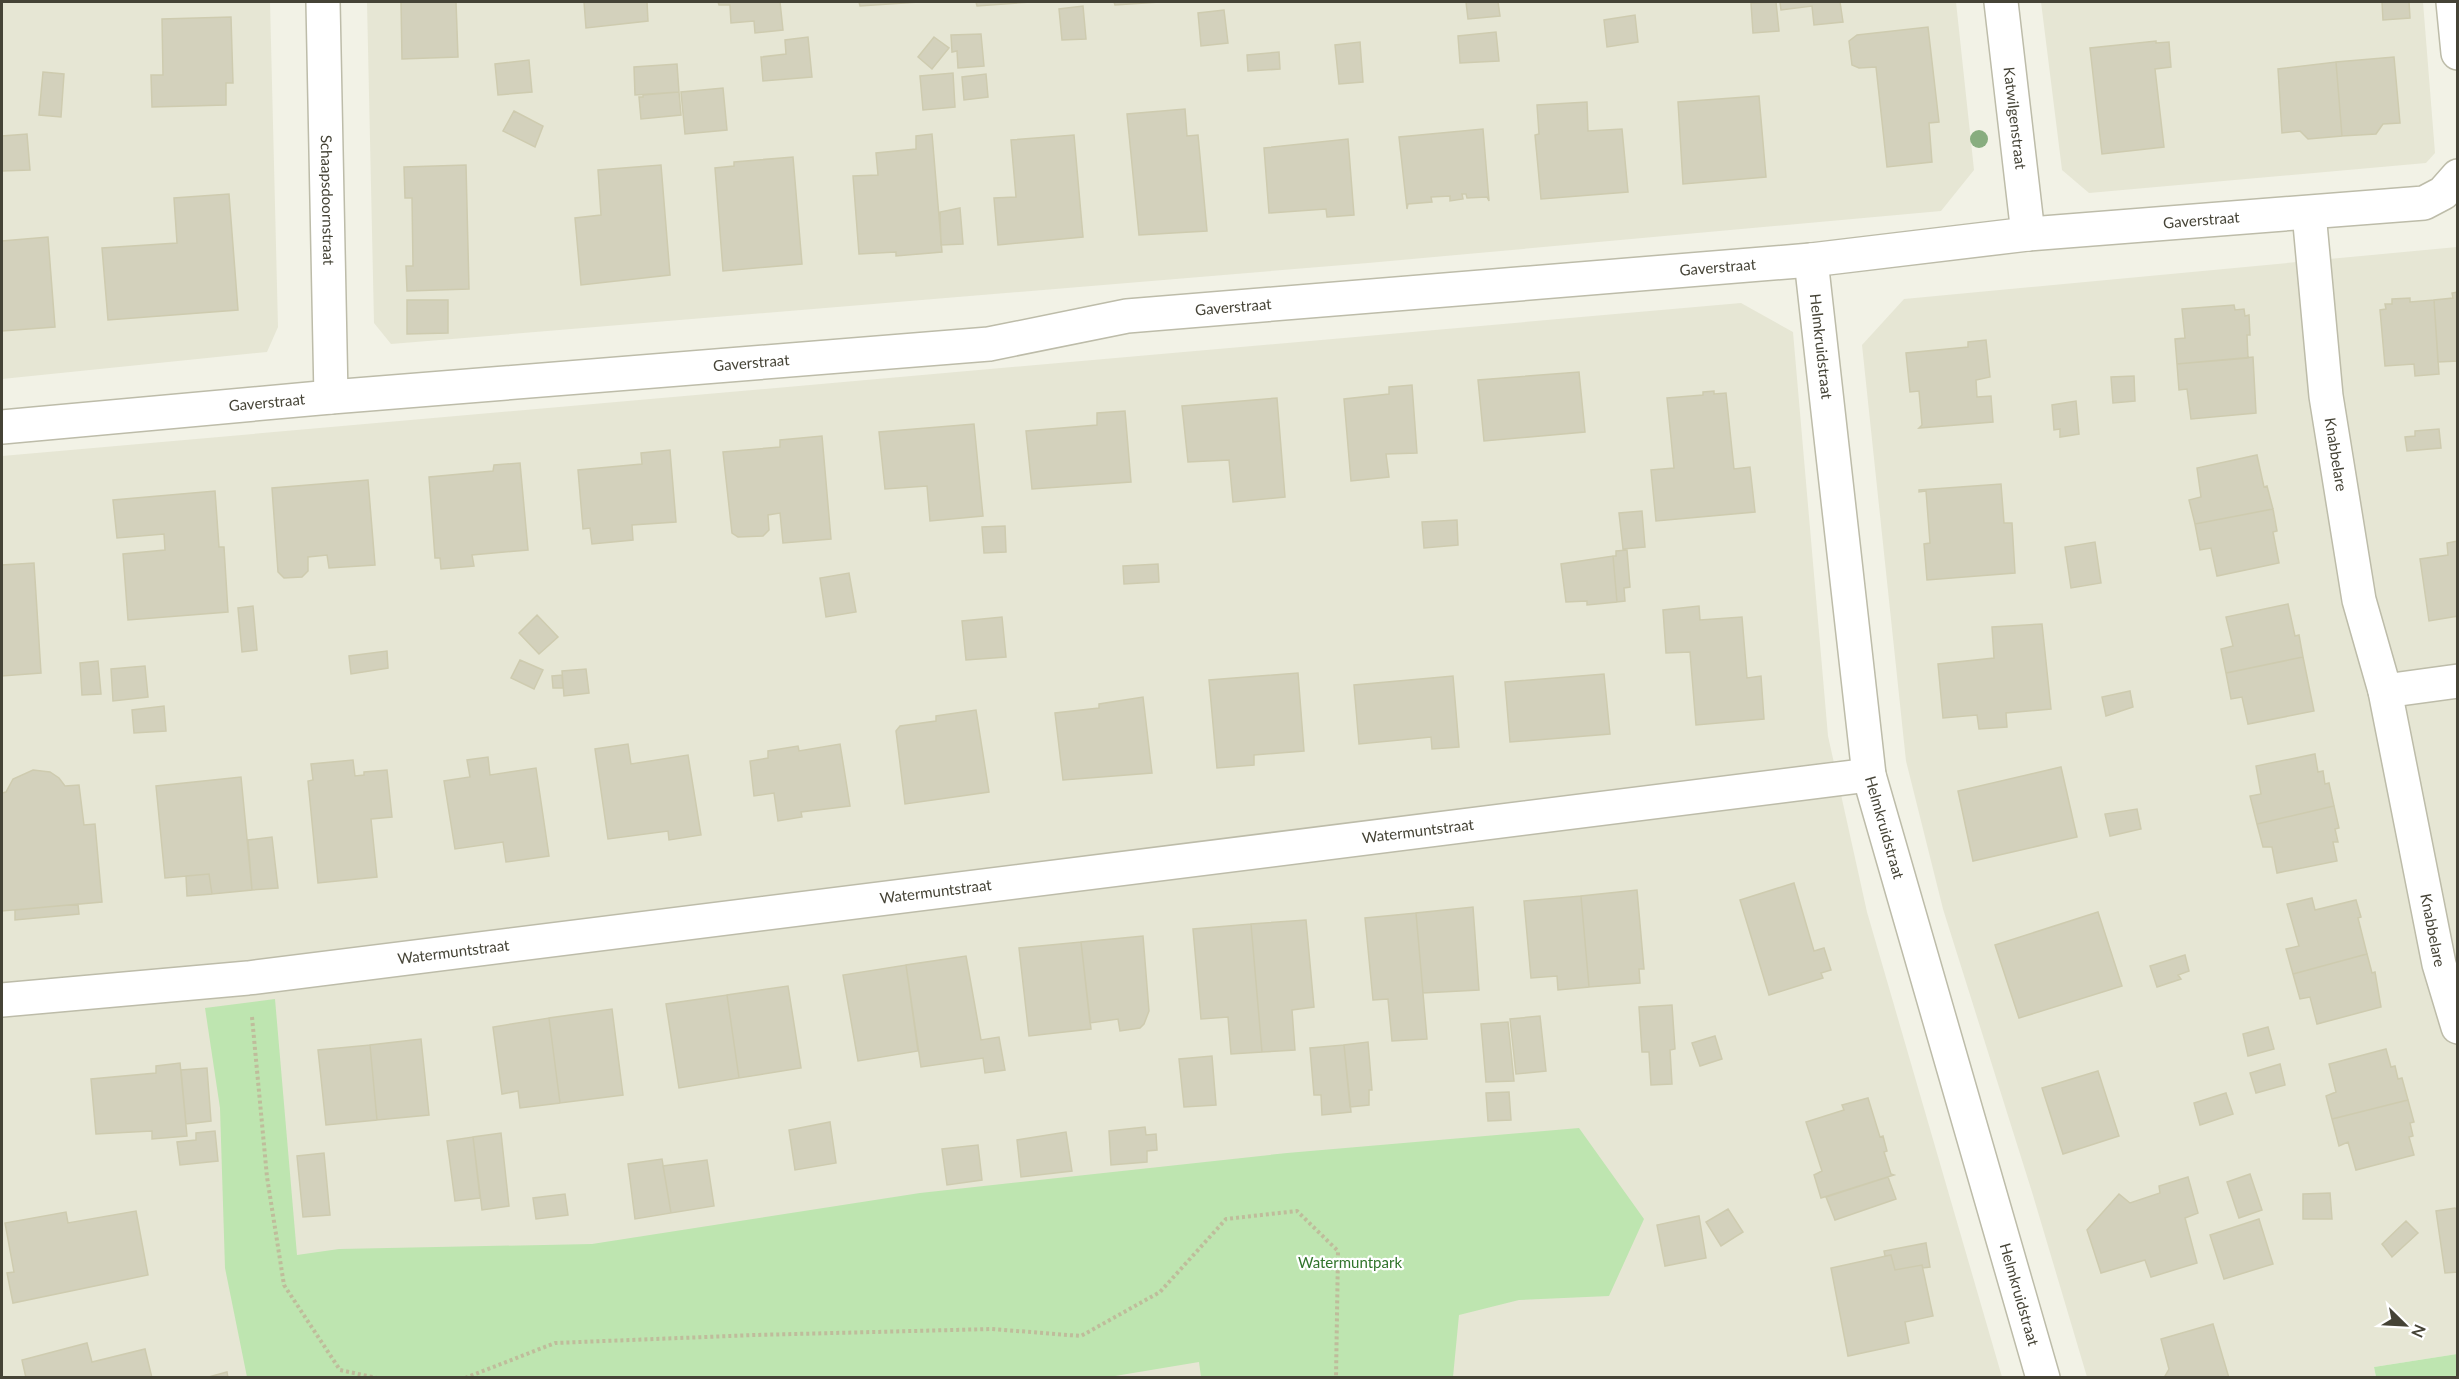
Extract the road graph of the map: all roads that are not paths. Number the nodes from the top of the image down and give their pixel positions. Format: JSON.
{"nodes":[{"id":1,"x":323,"y":2,"type":"edge"},
{"id":2,"x":2001,"y":2,"type":"edge"},
{"id":3,"x":2453,"y":2,"type":"edge"},
{"id":4,"x":2457,"y":53,"type":"edge"},
{"id":5,"x":2457,"y":179,"type":"edge"},
{"id":6,"x":2309,"y":213,"type":"junction"},
{"id":7,"x":2028,"y":234,"type":"junction"},
{"id":8,"x":1811,"y":260,"type":"junction"},
{"id":9,"x":332,"y":397,"type":"junction"},
{"id":10,"x":2,"y":427,"type":"edge"},
{"id":11,"x":2457,"y":681,"type":"edge"},
{"id":12,"x":2385,"y":691,"type":"junction"},
{"id":13,"x":1869,"y":775,"type":"junction"},
{"id":14,"x":2,"y":1000,"type":"edge"},
{"id":15,"x":2457,"y":1027,"type":"edge"},
{"id":16,"x":2043,"y":1377,"type":"edge"}],
"edges":[{"from":1,"to":9,"type":"street","name":"Schaapsdoornstraat"},
{"from":2,"to":7,"type":"street","name":"Katwilgenstraat"},
{"from":3,"to":4,"type":"street"},
{"from":5,"to":6,"type":"street","name":"Gaverstraat"},
{"from":6,"to":7,"type":"street","name":"Gaverstraat"},
{"from":6,"to":12,"type":"street","name":"Knabbelare"},
{"from":7,"to":8,"type":"street","name":"Gaverstraat"},
{"from":8,"to":9,"type":"street","name":"Gaverstraat"},
{"from":8,"to":13,"type":"street","name":"Helmkruidstraat"},
{"from":9,"to":10,"type":"street","name":"Gaverstraat"},
{"from":11,"to":12,"type":"street"},
{"from":12,"to":15,"type":"street","name":"Knabbelare"},
{"from":13,"to":14,"type":"street","name":"Watermuntstraat"},
{"from":13,"to":16,"type":"street","name":"Helmkruidstraat"}]}
